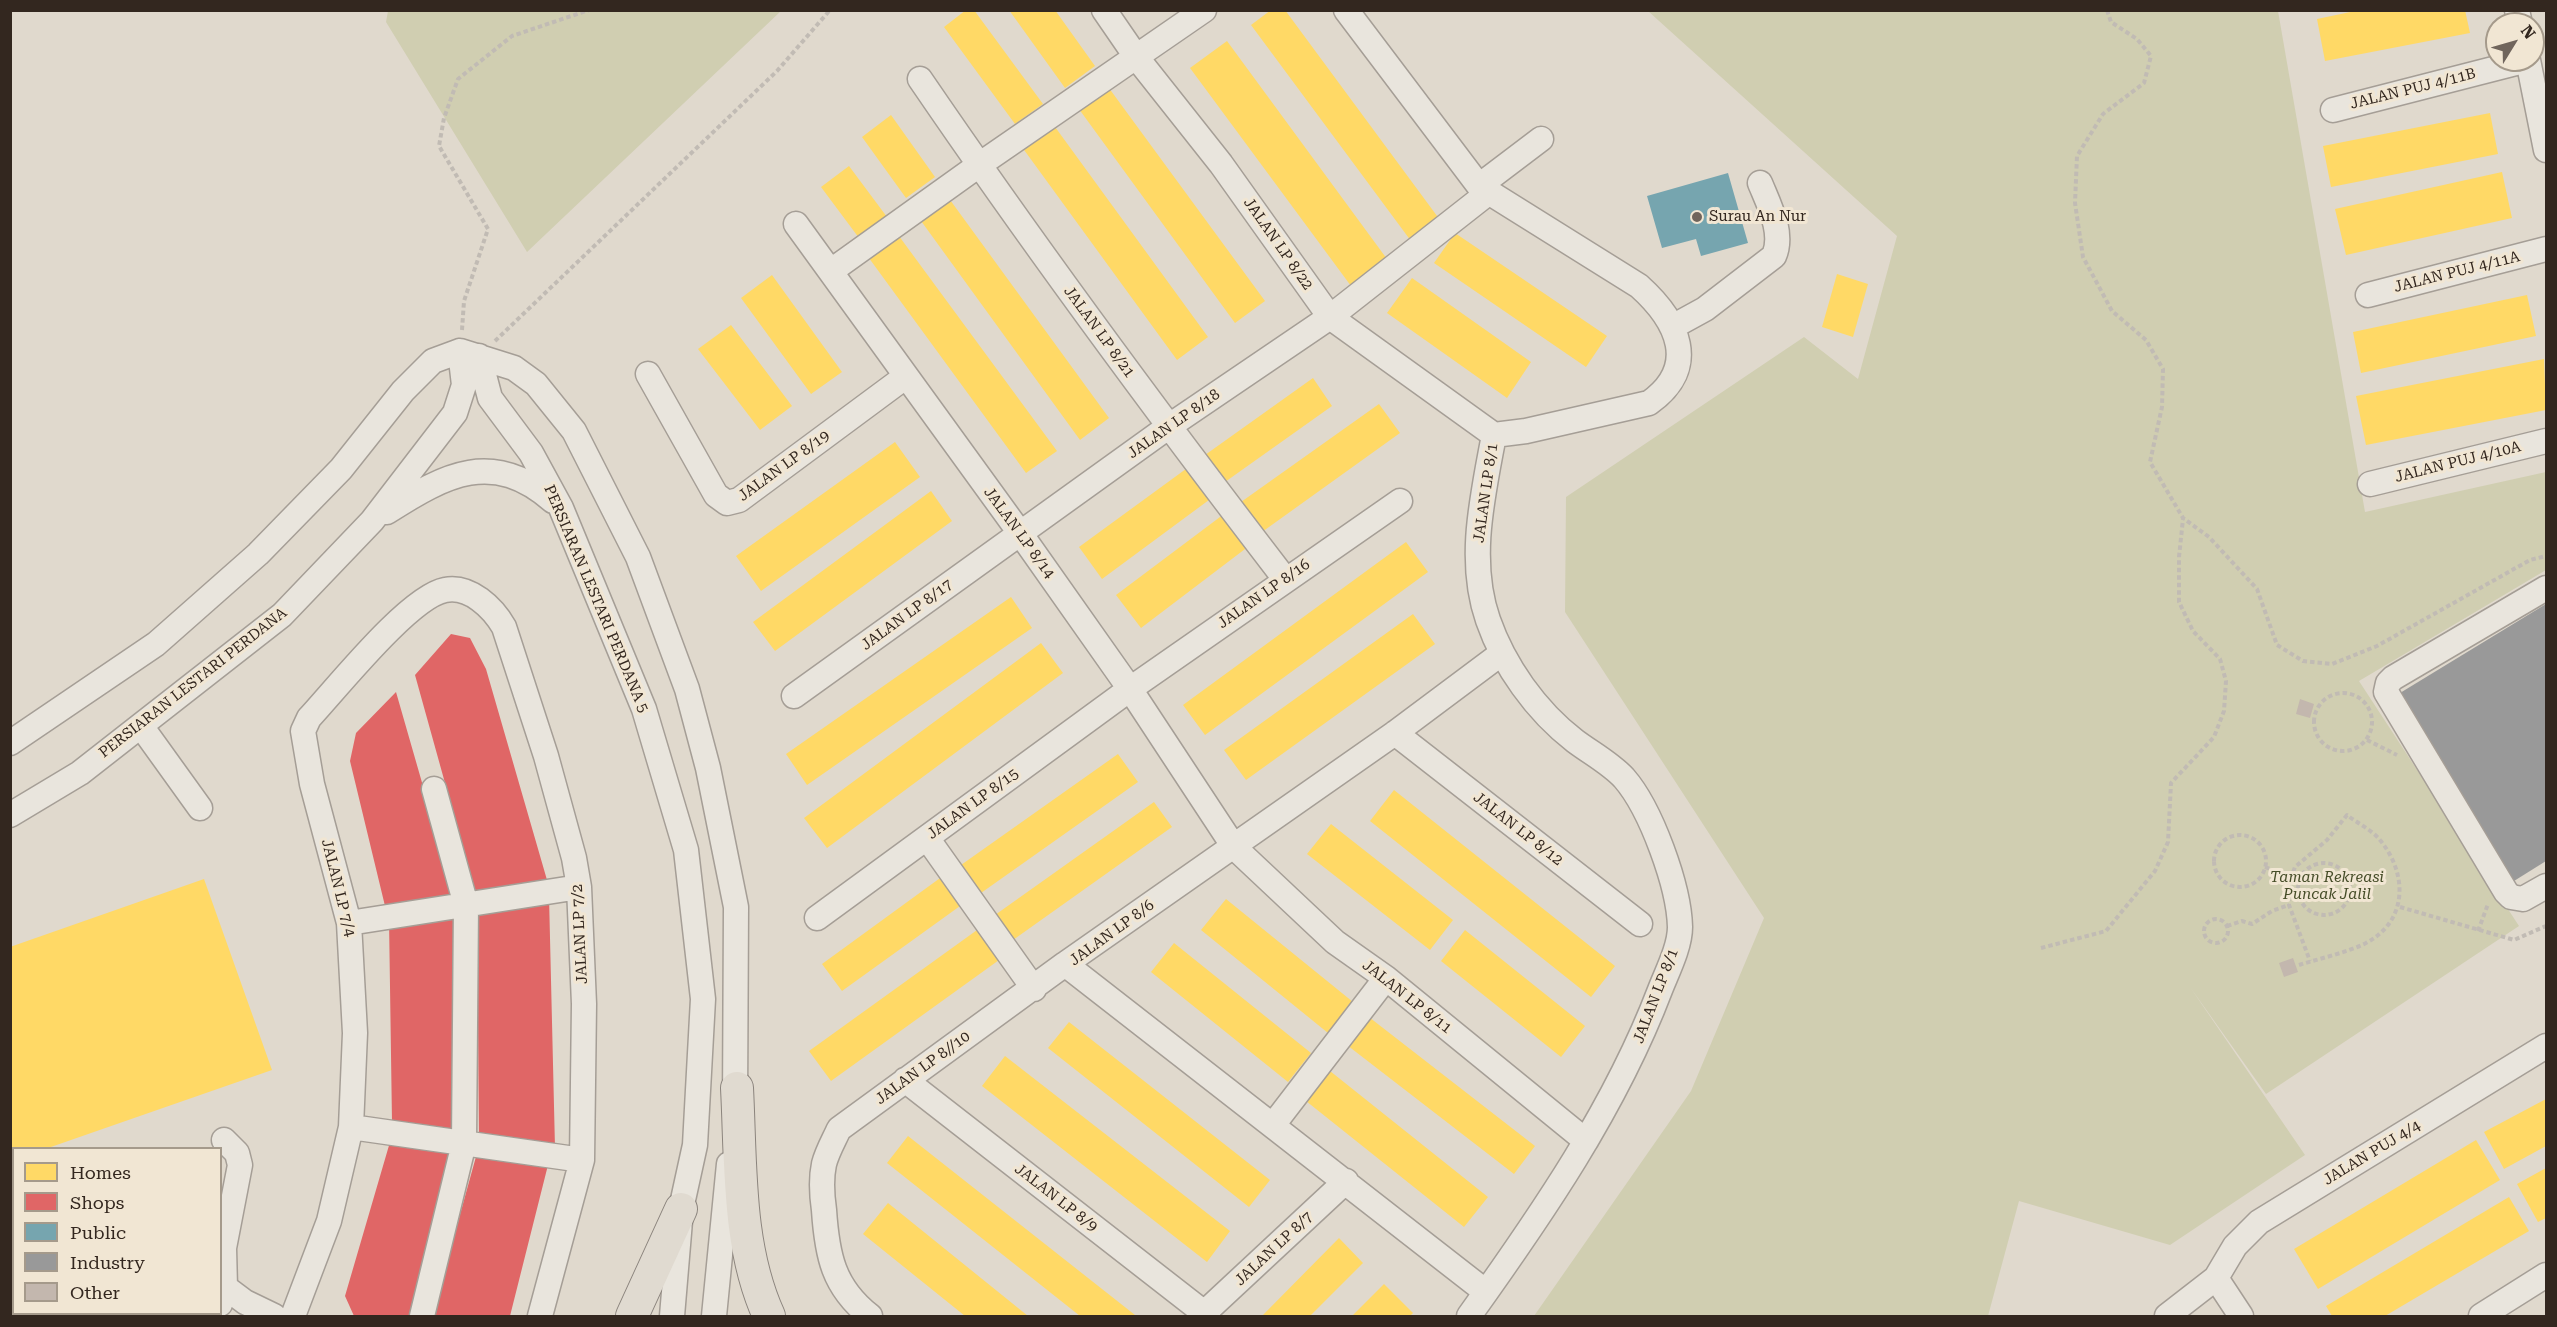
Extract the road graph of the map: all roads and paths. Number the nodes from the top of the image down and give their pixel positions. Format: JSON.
{"nodes":[{"id":1,"x":589,"y":10,"type":"edge"},
{"id":2,"x":830,"y":10,"type":"edge"},
{"id":3,"x":1104,"y":10,"type":"edge"},
{"id":4,"x":1204,"y":10,"type":"edge"},
{"id":5,"x":1346,"y":10,"type":"edge"},
{"id":6,"x":2107,"y":10,"type":"edge"},
{"id":7,"x":1137,"y":58,"type":"junction"},
{"id":8,"x":2485,"y":71,"type":"edge"},
{"id":9,"x":2531,"y":72,"type":"edge"},
{"id":10,"x":920,"y":79,"type":"dead end"},
{"id":11,"x":2333,"y":110,"type":"dead end"},
{"id":12,"x":1540,"y":139,"type":"dead end"},
{"id":13,"x":2547,"y":150,"type":"edge"},
{"id":14,"x":978,"y":165,"type":"junction"},
{"id":15,"x":1760,"y":183,"type":"dead end"},
{"id":16,"x":1484,"y":189,"type":"junction"},
{"id":17,"x":796,"y":224,"type":"dead end"},
{"id":18,"x":2547,"y":249,"type":"edge"},
{"id":19,"x":831,"y":271,"type":"junction"},
{"id":20,"x":2368,"y":295,"type":"dead end"},
{"id":21,"x":1330,"y":317,"type":"junction"},
{"id":22,"x":1674,"y":326,"type":"junction"},
{"id":23,"x":470,"y":354,"type":"junction"},
{"id":24,"x":648,"y":374,"type":"dead end"},
{"id":25,"x":905,"y":377,"type":"junction"},
{"id":26,"x":1168,"y":427,"type":"junction"},
{"id":27,"x":1494,"y":435,"type":"junction"},
{"id":28,"x":2547,"y":441,"type":"edge"},
{"id":29,"x":2370,"y":484,"type":"dead end"},
{"id":30,"x":1401,"y":501,"type":"dead end"},
{"id":31,"x":561,"y":508,"type":"junction"},
{"id":32,"x":2183,"y":518,"type":"junction"},
{"id":33,"x":372,"y":521,"type":"junction"},
{"id":34,"x":1020,"y":533,"type":"junction"},
{"id":35,"x":2547,"y":556,"type":"edge"},
{"id":36,"x":1285,"y":579,"type":"junction"},
{"id":37,"x":2547,"y":588,"type":"edge"},
{"id":38,"x":448,"y":589,"type":"joint"},
{"id":39,"x":1502,"y":653,"type":"junction"},
{"id":40,"x":1130,"y":689,"type":"junction"},
{"id":41,"x":794,"y":696,"type":"dead end"},
{"id":42,"x":2320,"y":704,"type":"joint"},
{"id":43,"x":141,"y":726,"type":"junction"},
{"id":44,"x":1395,"y":733,"type":"junction"},
{"id":45,"x":10,"y":743,"type":"edge"},
{"id":46,"x":434,"y":789,"type":"dead end"},
{"id":47,"x":200,"y":808,"type":"dead end"},
{"id":48,"x":10,"y":815,"type":"edge"},
{"id":49,"x":927,"y":838,"type":"junction"},
{"id":50,"x":1234,"y":847,"type":"junction"},
{"id":51,"x":2265,"y":867,"type":"junction"},
{"id":52,"x":2291,"y":877,"type":"junction"},
{"id":53,"x":2299,"y":880,"type":"junction"},
{"id":54,"x":2547,"y":886,"type":"edge"},
{"id":55,"x":579,"y":887,"type":"junction"},
{"id":56,"x":466,"y":905,"type":"junction"},
{"id":57,"x":2289,"y":905,"type":"junction"},
{"id":58,"x":2400,"y":907,"type":"junction"},
{"id":59,"x":817,"y":918,"type":"dead end"},
{"id":60,"x":349,"y":923,"type":"junction"},
{"id":61,"x":1640,"y":924,"type":"dead end"},
{"id":62,"x":2228,"y":926,"type":"junction"},
{"id":63,"x":2547,"y":926,"type":"edge"},
{"id":64,"x":2041,"y":948,"type":"dead end"},
{"id":65,"x":2310,"y":962,"type":"junction"},
{"id":66,"x":1065,"y":964,"type":"junction"},
{"id":67,"x":2299,"y":965,"type":"dead end"},
{"id":68,"x":1386,"y":978,"type":"junction"},
{"id":69,"x":1034,"y":988,"type":"junction"},
{"id":70,"x":2547,"y":1047,"type":"edge"},
{"id":71,"x":905,"y":1080,"type":"junction"},
{"id":72,"x":737,"y":1088,"type":"junction"},
{"id":73,"x":1273,"y":1125,"type":"junction"},
{"id":74,"x":351,"y":1126,"type":"junction"},
{"id":75,"x":224,"y":1140,"type":"dead end"},
{"id":76,"x":1586,"y":1141,"type":"junction"},
{"id":77,"x":464,"y":1143,"type":"junction"},
{"id":78,"x":582,"y":1160,"type":"junction"},
{"id":79,"x":1346,"y":1181,"type":"junction"},
{"id":80,"x":681,"y":1209,"type":"junction"},
{"id":81,"x":224,"y":1230,"type":"edge"},
{"id":82,"x":2547,"y":1275,"type":"edge"},
{"id":83,"x":2217,"y":1278,"type":"junction"},
{"id":84,"x":1486,"y":1292,"type":"junction"},
{"id":85,"x":223,"y":1295,"type":"edge"},
{"id":86,"x":1204,"y":1315,"type":"edge"},
{"id":87,"x":274,"y":1317,"type":"edge"},
{"id":88,"x":293,"y":1317,"type":"edge"},
{"id":89,"x":422,"y":1317,"type":"edge"},
{"id":90,"x":540,"y":1317,"type":"edge"},
{"id":91,"x":632,"y":1317,"type":"edge"},
{"id":92,"x":672,"y":1317,"type":"edge"},
{"id":93,"x":714,"y":1317,"type":"edge"},
{"id":94,"x":769,"y":1317,"type":"edge"},
{"id":95,"x":870,"y":1317,"type":"edge"},
{"id":96,"x":1469,"y":1317,"type":"edge"},
{"id":97,"x":2167,"y":1317,"type":"edge"},
{"id":98,"x":2241,"y":1317,"type":"edge"},
{"id":99,"x":2481,"y":1317,"type":"edge"}],
"edges":[{"from":1,"to":23,"type":"path"},
{"from":2,"to":23,"type":"path"},
{"from":3,"to":7,"type":"street","name":"JALAN LP 8/22"},
{"from":4,"to":7,"type":"street"},
{"from":5,"to":16,"type":"street"},
{"from":6,"to":32,"type":"path"},
{"from":7,"to":14,"type":"street"},
{"from":7,"to":21,"type":"street","name":"JALAN LP 8/22"},
{"from":8,"to":11,"type":"street","name":"JALAN PUJ 4/11B"},
{"from":9,"to":13,"type":"street"},
{"from":10,"to":14,"type":"street","name":"JALAN LP 8/21"},
{"from":12,"to":16,"type":"street","name":"JALAN LP 8/18"},
{"from":14,"to":19,"type":"street"},
{"from":14,"to":26,"type":"street","name":"JALAN LP 8/21"},
{"from":15,"to":22,"type":"street"},
{"from":16,"to":21,"type":"street","name":"JALAN LP 8/18"},
{"from":16,"to":22,"type":"street"},
{"from":17,"to":19,"type":"street","name":"JALAN LP 8/14"},
{"from":18,"to":20,"type":"street","name":"JALAN PUJ 4/11A"},
{"from":19,"to":25,"type":"street","name":"JALAN LP 8/14"},
{"from":21,"to":26,"type":"street","name":"JALAN LP 8/18"},
{"from":21,"to":27,"type":"street","name":"JALAN LP 8/22"},
{"from":22,"to":27,"type":"street","name":"JALAN LP 8/1"},
{"from":23,"to":31,"type":"street","name":"PERSIARAN LESTARI PERDANA 5"},
{"from":23,"to":33,"type":"street","name":"PERSIARAN LESTARI PERDANA"},
{"from":23,"to":45,"type":"street"},
{"from":23,"to":72,"type":"street"},
{"from":24,"to":25,"type":"street","name":"JALAN LP 8/19"},
{"from":25,"to":34,"type":"street","name":"JALAN LP 8/14"},
{"from":26,"to":34,"type":"street","name":"JALAN LP 8/18"},
{"from":26,"to":36,"type":"street","name":"JALAN LP 8/21"},
{"from":27,"to":39,"type":"street","name":"JALAN LP 8/1"},
{"from":28,"to":29,"type":"street","name":"JALAN PUJ 4/10A"},
{"from":30,"to":36,"type":"street","name":"JALAN LP 8/16"},
{"from":31,"to":33,"type":"street"},
{"from":31,"to":80,"type":"street","name":"PERSIARAN LESTARI PERDANA 5"},
{"from":32,"to":35,"type":"path"},
{"from":32,"to":64,"type":"path"},
{"from":33,"to":43,"type":"street","name":"PERSIARAN LESTARI PERDANA"},
{"from":34,"to":40,"type":"street","name":"JALAN LP 8/14"},
{"from":34,"to":41,"type":"street","name":"JALAN LP 8/17"},
{"from":36,"to":40,"type":"street","name":"JALAN LP 8/16"},
{"from":37,"to":54,"type":"street"},
{"from":38,"to":55,"type":"street","name":"JALAN LP 7/2"},
{"from":38,"to":60,"type":"street","name":"JALAN LP 7/4"},
{"from":39,"to":44,"type":"street","name":"JALAN LP 8/6"},
{"from":39,"to":76,"type":"street","name":"JALAN LP 8/1"},
{"from":40,"to":49,"type":"street","name":"JALAN LP 8/15"},
{"from":40,"to":50,"type":"street","name":"JALAN LP 8/14"},
{"from":42,"to":42,"type":"path"},
{"from":43,"to":47,"type":"street"},
{"from":43,"to":48,"type":"street","name":"PERSIARAN LESTARI PERDANA"},
{"from":44,"to":50,"type":"street","name":"JALAN LP 8/6"},
{"from":44,"to":61,"type":"street","name":"JALAN LP 8/12"},
{"from":46,"to":56,"type":"street"},
{"from":49,"to":59,"type":"street","name":"JALAN LP 8/15"},
{"from":49,"to":69,"type":"street"},
{"from":50,"to":66,"type":"street","name":"JALAN LP 8/6"},
{"from":50,"to":68,"type":"street","name":"JALAN LP 8/11"},
{"from":51,"to":51,"type":"path"},
{"from":51,"to":52,"type":"path"},
{"from":52,"to":53,"type":"path"},
{"from":52,"to":57,"type":"path"},
{"from":52,"to":58,"type":"path"},
{"from":53,"to":53,"type":"path"},
{"from":55,"to":56,"type":"street"},
{"from":55,"to":78,"type":"street","name":"JALAN LP 7/2"},
{"from":56,"to":60,"type":"street"},
{"from":56,"to":77,"type":"street"},
{"from":57,"to":62,"type":"path"},
{"from":57,"to":65,"type":"path"},
{"from":58,"to":63,"type":"path"},
{"from":58,"to":65,"type":"path"},
{"from":60,"to":74,"type":"street","name":"JALAN LP 7/4"},
{"from":62,"to":62,"type":"path"},
{"from":65,"to":67,"type":"path"},
{"from":66,"to":69,"type":"street","name":"JALAN LP 8//10"},
{"from":66,"to":73,"type":"street","name":"JALAN LP 8/6"},
{"from":68,"to":73,"type":"street"},
{"from":68,"to":76,"type":"street","name":"JALAN LP 8/11"},
{"from":69,"to":71,"type":"street","name":"JALAN LP 8//10"},
{"from":70,"to":83,"type":"street","name":"JALAN PUJ 4/4"},
{"from":71,"to":86,"type":"street","name":"JALAN LP 8/9"},
{"from":71,"to":95,"type":"street","name":"JALAN LP 8//10"},
{"from":72,"to":93,"type":"street"},
{"from":72,"to":94,"type":"main road"},
{"from":73,"to":79,"type":"street","name":"JALAN LP 8/6"},
{"from":74,"to":77,"type":"street"},
{"from":74,"to":88,"type":"street","name":"JALAN LP 7/4"},
{"from":75,"to":81,"type":"street"},
{"from":76,"to":84,"type":"street","name":"JALAN LP 8/1"},
{"from":77,"to":78,"type":"street"},
{"from":77,"to":89,"type":"street"},
{"from":78,"to":90,"type":"street","name":"JALAN LP 7/2"},
{"from":79,"to":84,"type":"street","name":"JALAN LP 8/6"},
{"from":79,"to":86,"type":"street","name":"JALAN LP 8/7"},
{"from":80,"to":91,"type":"main road"},
{"from":80,"to":92,"type":"street","name":"PERSIARAN LESTARI PERDANA 5"},
{"from":81,"to":85,"type":"street"},
{"from":82,"to":99,"type":"street"},
{"from":83,"to":97,"type":"street"},
{"from":83,"to":98,"type":"street"},
{"from":84,"to":96,"type":"street","name":"JALAN LP 8/1"},
{"from":85,"to":87,"type":"street"}]}
